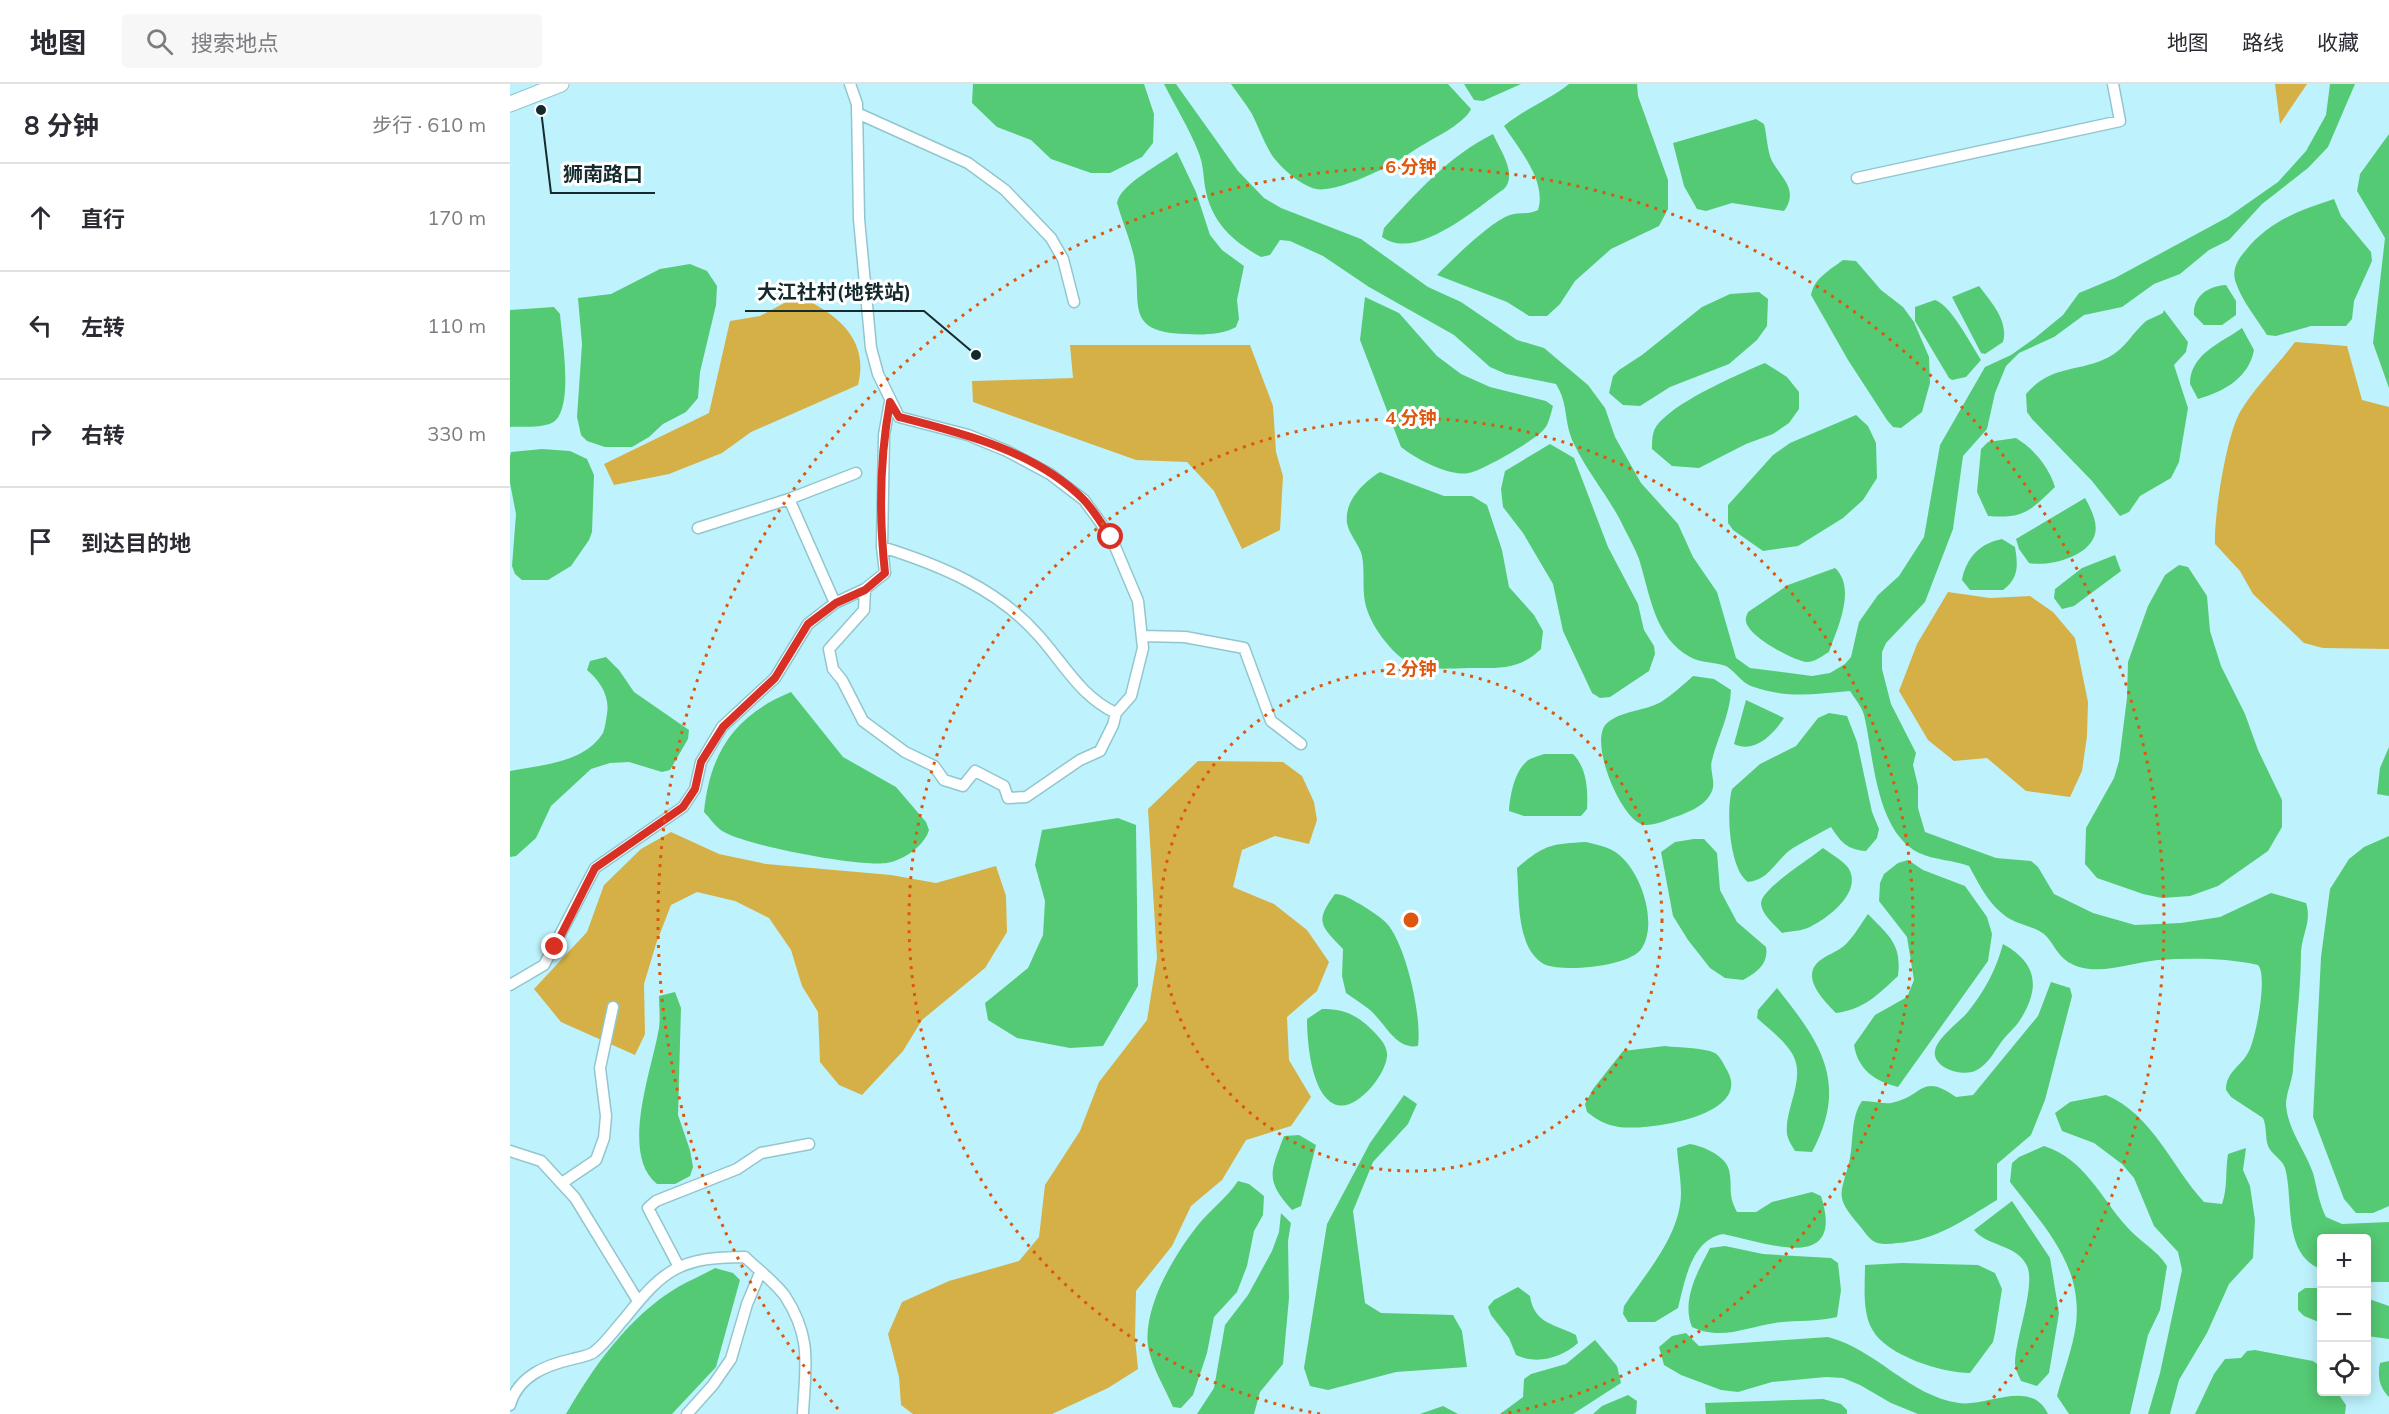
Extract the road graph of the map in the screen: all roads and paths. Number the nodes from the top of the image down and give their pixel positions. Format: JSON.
{"nodes":[{"id":1,"x":561,"y":84,"type":"edge"},
{"id":2,"x":850,"y":84,"type":"edge"},
{"id":3,"x":2113,"y":84,"type":"edge"},
{"id":4,"x":510,"y":104,"type":"edge"},
{"id":5,"x":857,"y":113,"type":"junction"},
{"id":6,"x":1857,"y":178,"type":"dead end"},
{"id":7,"x":1074,"y":302,"type":"dead end"},
{"id":8,"x":890,"y":402,"type":"junction"},
{"id":9,"x":856,"y":473,"type":"dead end"},
{"id":10,"x":789,"y":500,"type":"junction"},
{"id":11,"x":698,"y":528,"type":"dead end"},
{"id":12,"x":882,"y":547,"type":"junction"},
{"id":13,"x":865,"y":590,"type":"junction"},
{"id":14,"x":836,"y":603,"type":"junction"},
{"id":15,"x":1142,"y":636,"type":"junction"},
{"id":16,"x":1116,"y":713,"type":"junction"},
{"id":17,"x":1301,"y":744,"type":"dead end"},
{"id":18,"x":510,"y":985,"type":"edge"},
{"id":19,"x":613,"y":1007,"type":"dead end"},
{"id":20,"x":809,"y":1144,"type":"dead end"},
{"id":21,"x":510,"y":1151,"type":"edge"},
{"id":22,"x":562,"y":1183,"type":"junction"},
{"id":23,"x":679,"y":1267,"type":"junction"},
{"id":24,"x":760,"y":1273,"type":"junction"},
{"id":25,"x":638,"y":1301,"type":"junction"},
{"id":26,"x":510,"y":1404,"type":"edge"},
{"id":27,"x":687,"y":1414,"type":"edge"},
{"id":28,"x":803,"y":1414,"type":"edge"}],
"edges":[{"from":1,"to":4,"type":"main road"},
{"from":2,"to":5,"type":"street"},
{"from":3,"to":6,"type":"street"},
{"from":5,"to":7,"type":"street"},
{"from":5,"to":8,"type":"street"},
{"from":8,"to":12,"type":"street"},
{"from":8,"to":15,"type":"street"},
{"from":9,"to":10,"type":"street"},
{"from":10,"to":11,"type":"street"},
{"from":10,"to":14,"type":"street"},
{"from":12,"to":13,"type":"street"},
{"from":12,"to":16,"type":"street"},
{"from":13,"to":14,"type":"street"},
{"from":13,"to":16,"type":"street"},
{"from":14,"to":18,"type":"street"},
{"from":15,"to":16,"type":"street"},
{"from":15,"to":17,"type":"street"},
{"from":19,"to":22,"type":"street"},
{"from":20,"to":23,"type":"street"},
{"from":21,"to":22,"type":"street"},
{"from":22,"to":25,"type":"street"},
{"from":23,"to":24,"type":"street"},
{"from":23,"to":25,"type":"street"},
{"from":24,"to":27,"type":"street"},
{"from":24,"to":28,"type":"street"},
{"from":25,"to":26,"type":"street"}]}
